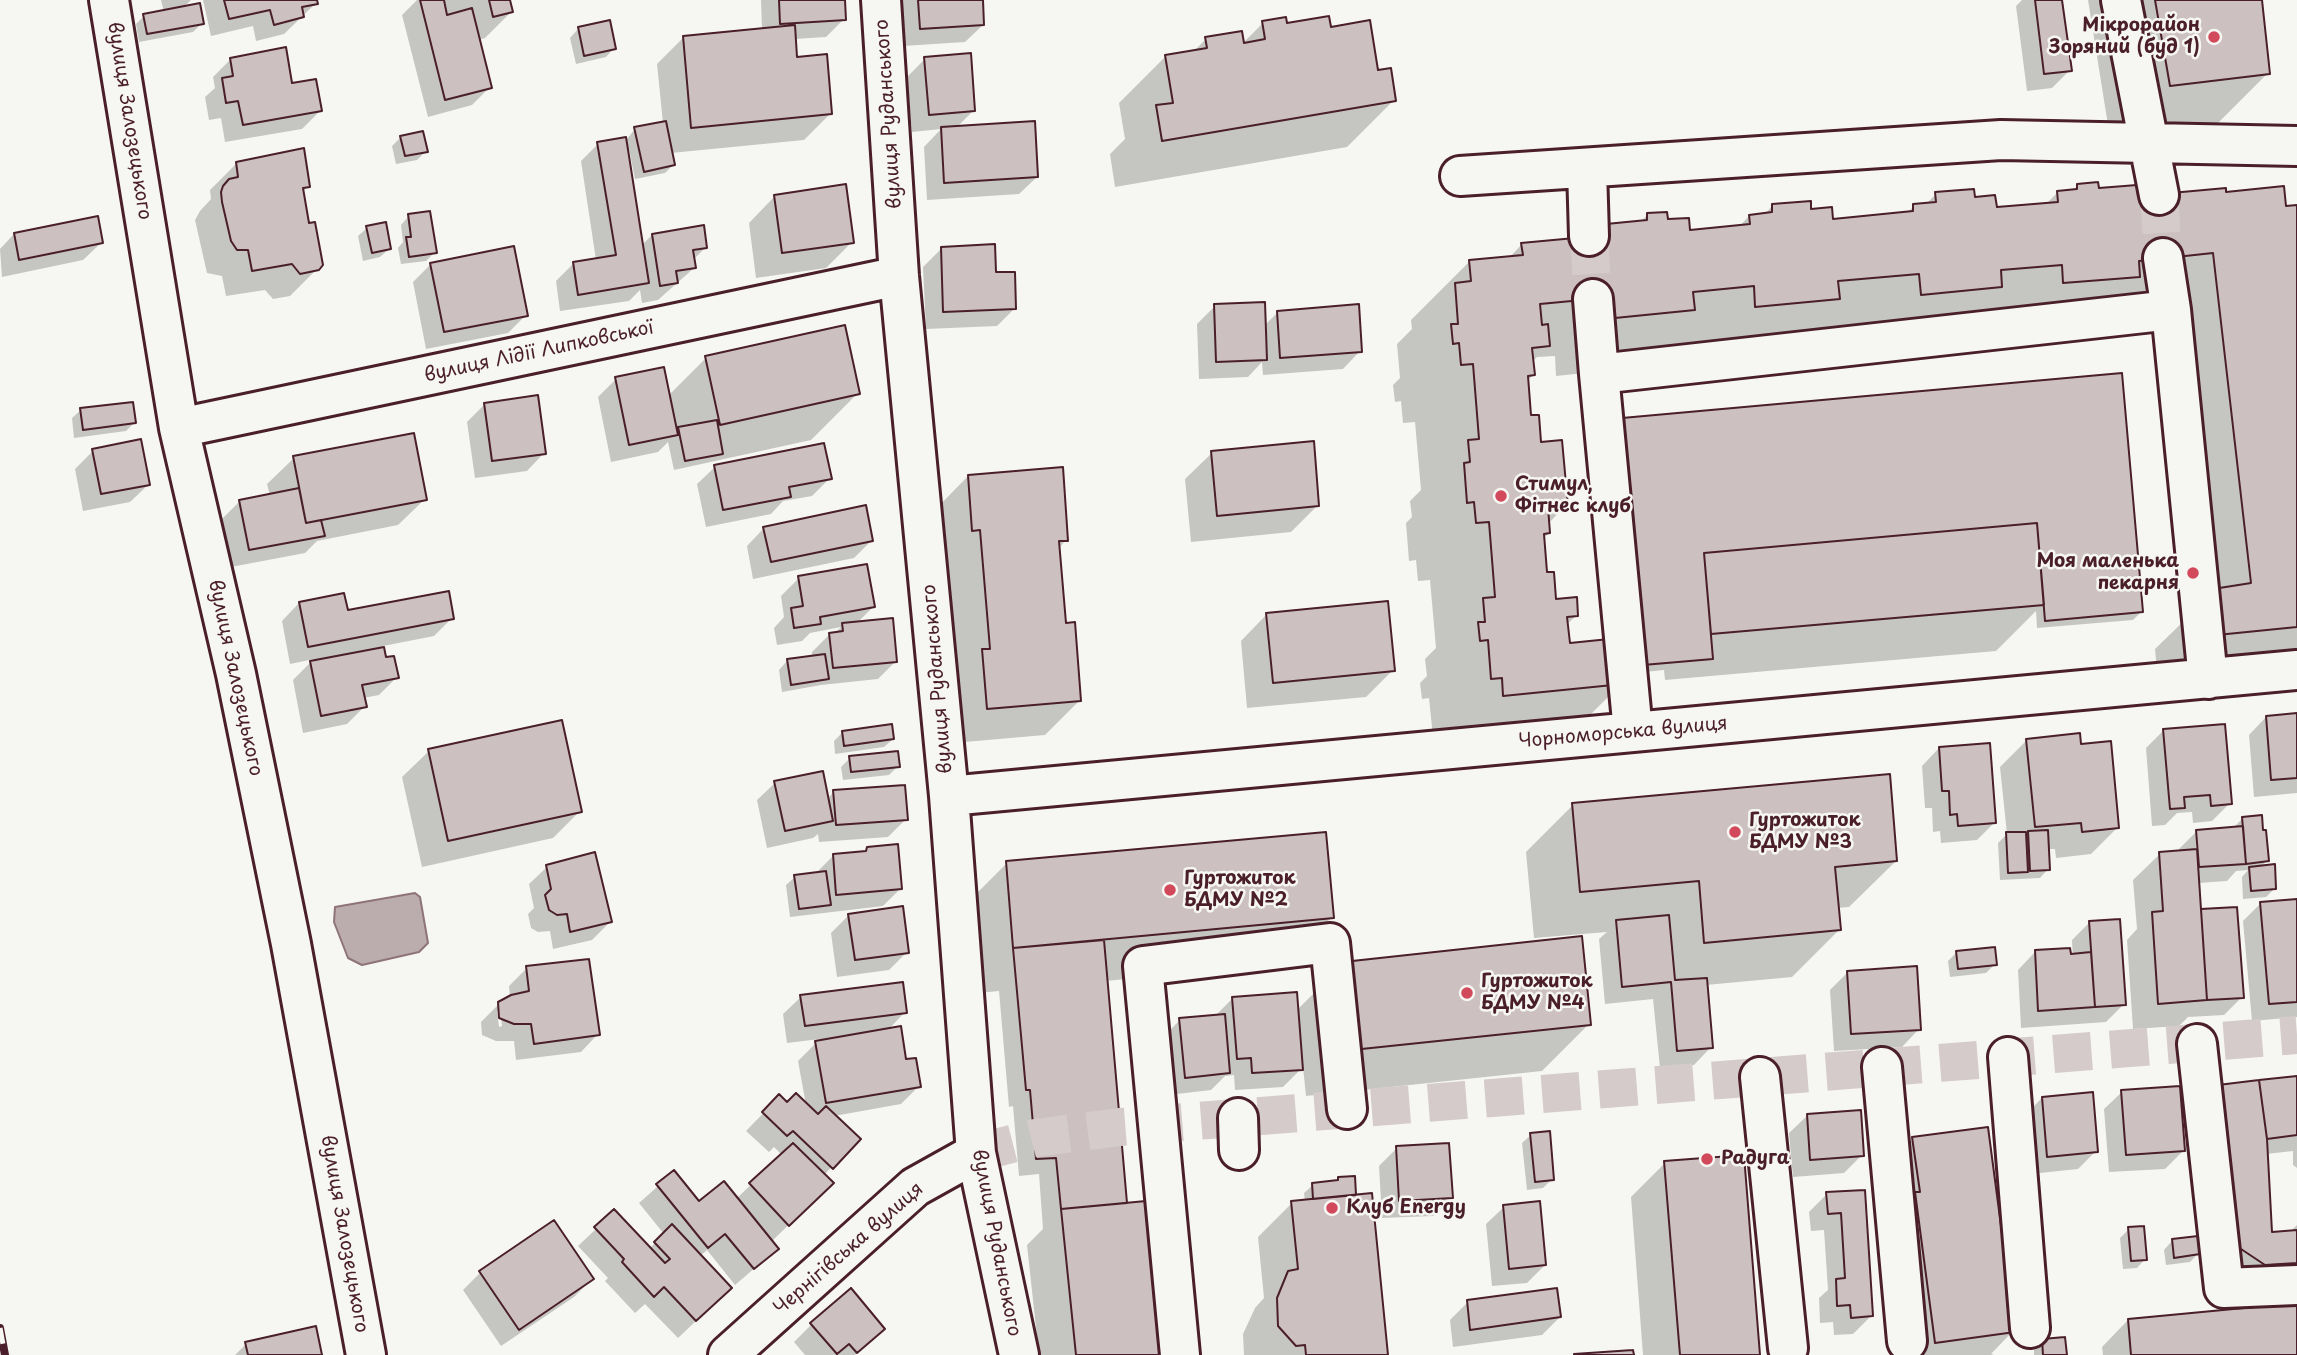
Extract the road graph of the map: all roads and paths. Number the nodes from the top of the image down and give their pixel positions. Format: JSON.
{"nodes":[{"id":1,"x":108,"y":0,"type":"edge"},
{"id":2,"x":881,"y":0,"type":"edge"},
{"id":3,"x":2121,"y":0,"type":"edge"},
{"id":4,"x":2149,"y":142,"type":"junction"},
{"id":5,"x":2297,"y":146,"type":"edge"},
{"id":6,"x":1587,"y":169,"type":"junction"},
{"id":7,"x":1460,"y":176,"type":"dead end"},
{"id":8,"x":2159,"y":195,"type":"tunnel mouth"},
{"id":9,"x":1589,"y":236,"type":"tunnel mouth"},
{"id":10,"x":2163,"y":258,"type":"tunnel mouth"},
{"id":11,"x":899,"y":276,"type":"junction"},
{"id":12,"x":1593,"y":299,"type":"tunnel mouth"},
{"id":13,"x":2171,"y":310,"type":"junction"},
{"id":14,"x":1600,"y":374,"type":"junction"},
{"id":15,"x":179,"y":428,"type":"junction"},
{"id":16,"x":2297,"y":670,"type":"edge"},
{"id":17,"x":2208,"y":679,"type":"junction"},
{"id":18,"x":1633,"y":732,"type":"junction"},
{"id":19,"x":949,"y":796,"type":"junction"},
{"id":20,"x":2197,"y":1044,"type":"dead end"},
{"id":21,"x":2008,"y":1057,"type":"dead end"},
{"id":22,"x":1882,"y":1067,"type":"dead end"},
{"id":23,"x":1760,"y":1077,"type":"dead end"},
{"id":24,"x":1347,"y":1109,"type":"dead end"},
{"id":25,"x":976,"y":1153,"type":"junction"},
{"id":26,"x":2297,"y":1285,"type":"edge"},
{"id":27,"x":2030,"y":1328,"type":"dead end"},
{"id":28,"x":1908,"y":1341,"type":"dead end"},
{"id":29,"x":1788,"y":1348,"type":"dead end"},
{"id":30,"x":366,"y":1355,"type":"edge"},
{"id":31,"x":728,"y":1355,"type":"edge"},
{"id":32,"x":1019,"y":1355,"type":"edge"},
{"id":33,"x":1180,"y":1355,"type":"edge"}],
"edges":[{"from":1,"to":15,"type":"street","name":"вулиця Залозецького"},
{"from":2,"to":11,"type":"street","name":"вулиця Руданського"},
{"from":3,"to":4,"type":"street"},
{"from":4,"to":5,"type":"street"},
{"from":4,"to":6,"type":"street"},
{"from":4,"to":8,"type":"street"},
{"from":6,"to":7,"type":"street"},
{"from":6,"to":9,"type":"street"},
{"from":10,"to":13,"type":"street"},
{"from":11,"to":15,"type":"street","name":"вулиця Лідії Липковської"},
{"from":11,"to":19,"type":"street","name":"вулиця Руданського"},
{"from":12,"to":14,"type":"street"},
{"from":13,"to":14,"type":"street"},
{"from":13,"to":17,"type":"street"},
{"from":14,"to":18,"type":"street"},
{"from":15,"to":30,"type":"street","name":"вулиця Залозецького"},
{"from":16,"to":17,"type":"street","name":"Чорноморська вулиця"},
{"from":17,"to":18,"type":"street","name":"Чорноморська вулиця"},
{"from":18,"to":19,"type":"street","name":"Чорноморська вулиця"},
{"from":19,"to":25,"type":"street","name":"вулиця Руданського"},
{"from":20,"to":26,"type":"street"},
{"from":21,"to":27,"type":"street"},
{"from":22,"to":28,"type":"street"},
{"from":23,"to":29,"type":"street"},
{"from":24,"to":33,"type":"street"},
{"from":25,"to":31,"type":"street","name":"Чернігівська вулиця"},
{"from":25,"to":32,"type":"street","name":"вулиця Руданського"}]}
